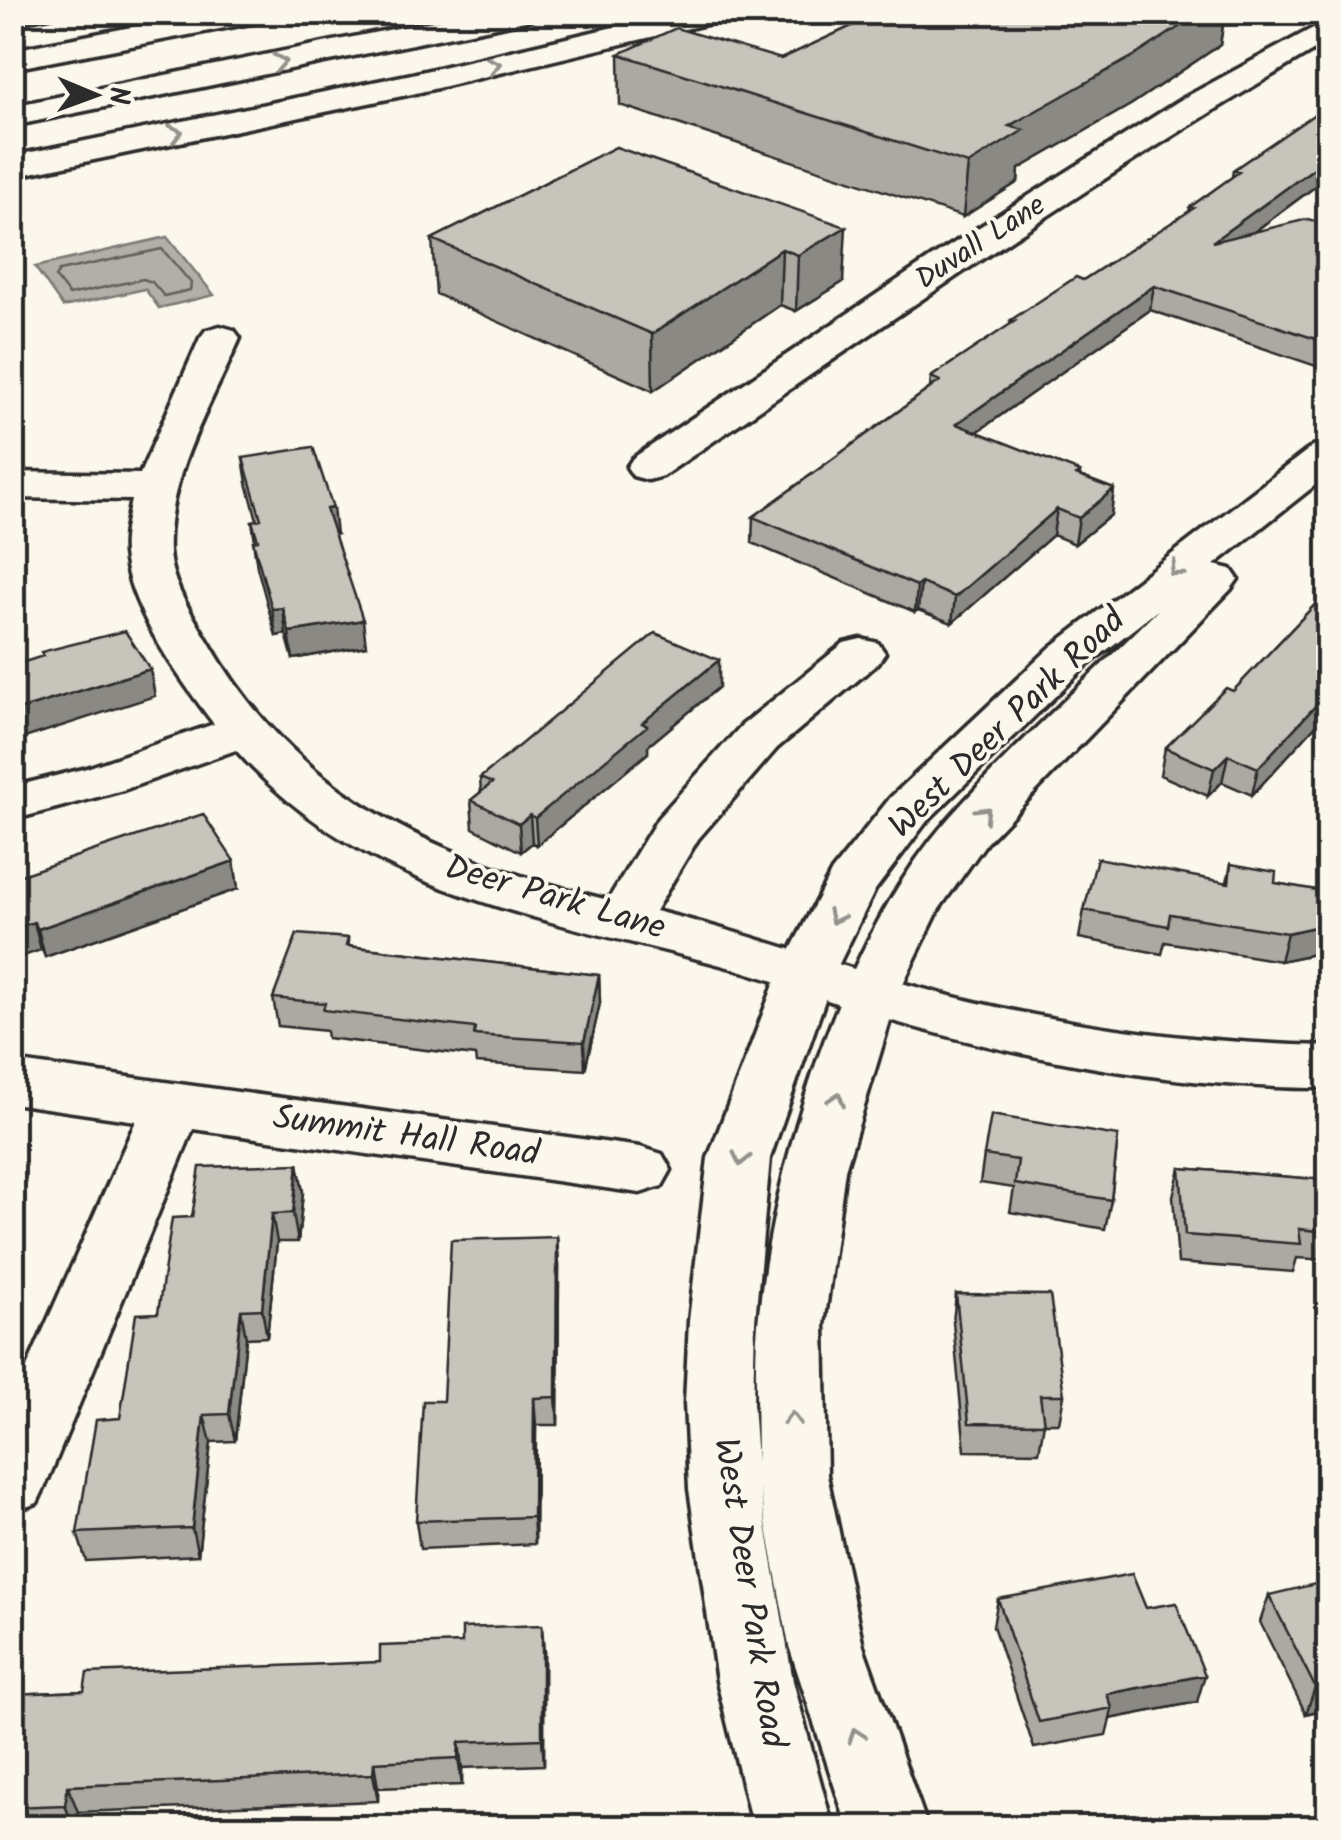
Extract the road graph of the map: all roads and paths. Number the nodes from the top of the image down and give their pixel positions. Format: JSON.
{"nodes":[{"id":1,"x":525,"y":12,"type":"edge"},
{"id":2,"x":720,"y":12,"type":"edge"},
{"id":3,"x":271,"y":20,"type":"edge"},
{"id":4,"x":1326,"y":32,"type":"edge"},
{"id":5,"x":12,"y":60,"type":"edge"},
{"id":6,"x":12,"y":82,"type":"edge"},
{"id":7,"x":12,"y":116,"type":"edge"},
{"id":8,"x":12,"y":167,"type":"edge"},
{"id":9,"x":220,"y":338,"type":"dead end"},
{"id":10,"x":648,"y":467,"type":"dead end"},
{"id":11,"x":1326,"y":469,"type":"edge"},
{"id":12,"x":12,"y":485,"type":"edge"},
{"id":13,"x":158,"y":487,"type":"junction"},
{"id":14,"x":861,"y":653,"type":"dead end"},
{"id":15,"x":244,"y":731,"type":"junction"},
{"id":16,"x":12,"y":804,"type":"edge"},
{"id":17,"x":622,"y":920,"type":"junction"},
{"id":18,"x":806,"y":974,"type":"junction"},
{"id":19,"x":870,"y":994,"type":"junction"},
{"id":20,"x":1328,"y":1067,"type":"edge"},
{"id":21,"x":12,"y":1082,"type":"edge"},
{"id":22,"x":173,"y":1104,"type":"junction"},
{"id":23,"x":640,"y":1170,"type":"dead end"},
{"id":24,"x":12,"y":1482,"type":"edge"},
{"id":25,"x":793,"y":1828,"type":"edge"},
{"id":26,"x":888,"y":1828,"type":"edge"}],
"edges":[{"from":7,"to":1,"type":"main road","one_way":true},
{"from":8,"to":2,"type":"main road","one_way":true},
{"from":3,"to":5,"type":"main road"},
{"from":3,"to":6,"type":"main road"},
{"from":4,"to":10,"type":"main road","name":"Duvall Lane"},
{"from":9,"to":13,"type":"main road","name":"Deer Park Lane"},
{"from":11,"to":18,"type":"main road","name":"West Deer Park Road","one_way":true},
{"from":19,"to":11,"type":"main road","name":"West Deer Park Road","one_way":true},
{"from":12,"to":13,"type":"main road"},
{"from":13,"to":15,"type":"main road","name":"Deer Park Lane"},
{"from":14,"to":17,"type":"main road"},
{"from":15,"to":16,"type":"main road"},
{"from":15,"to":17,"type":"main road","name":"Deer Park Lane"},
{"from":17,"to":18,"type":"main road","name":"Deer Park Lane"},
{"from":18,"to":19,"type":"main road","name":"Deer Park Lane"},
{"from":18,"to":25,"type":"main road","name":"West Deer Park Road","one_way":true},
{"from":19,"to":20,"type":"main road","name":"Deer Park Lane"},
{"from":26,"to":19,"type":"main road","name":"West Deer Park Road","one_way":true},
{"from":21,"to":22,"type":"main road","name":"Summit Hall Road"},
{"from":22,"to":23,"type":"main road","name":"Summit Hall Road"},
{"from":22,"to":24,"type":"main road"}]}
